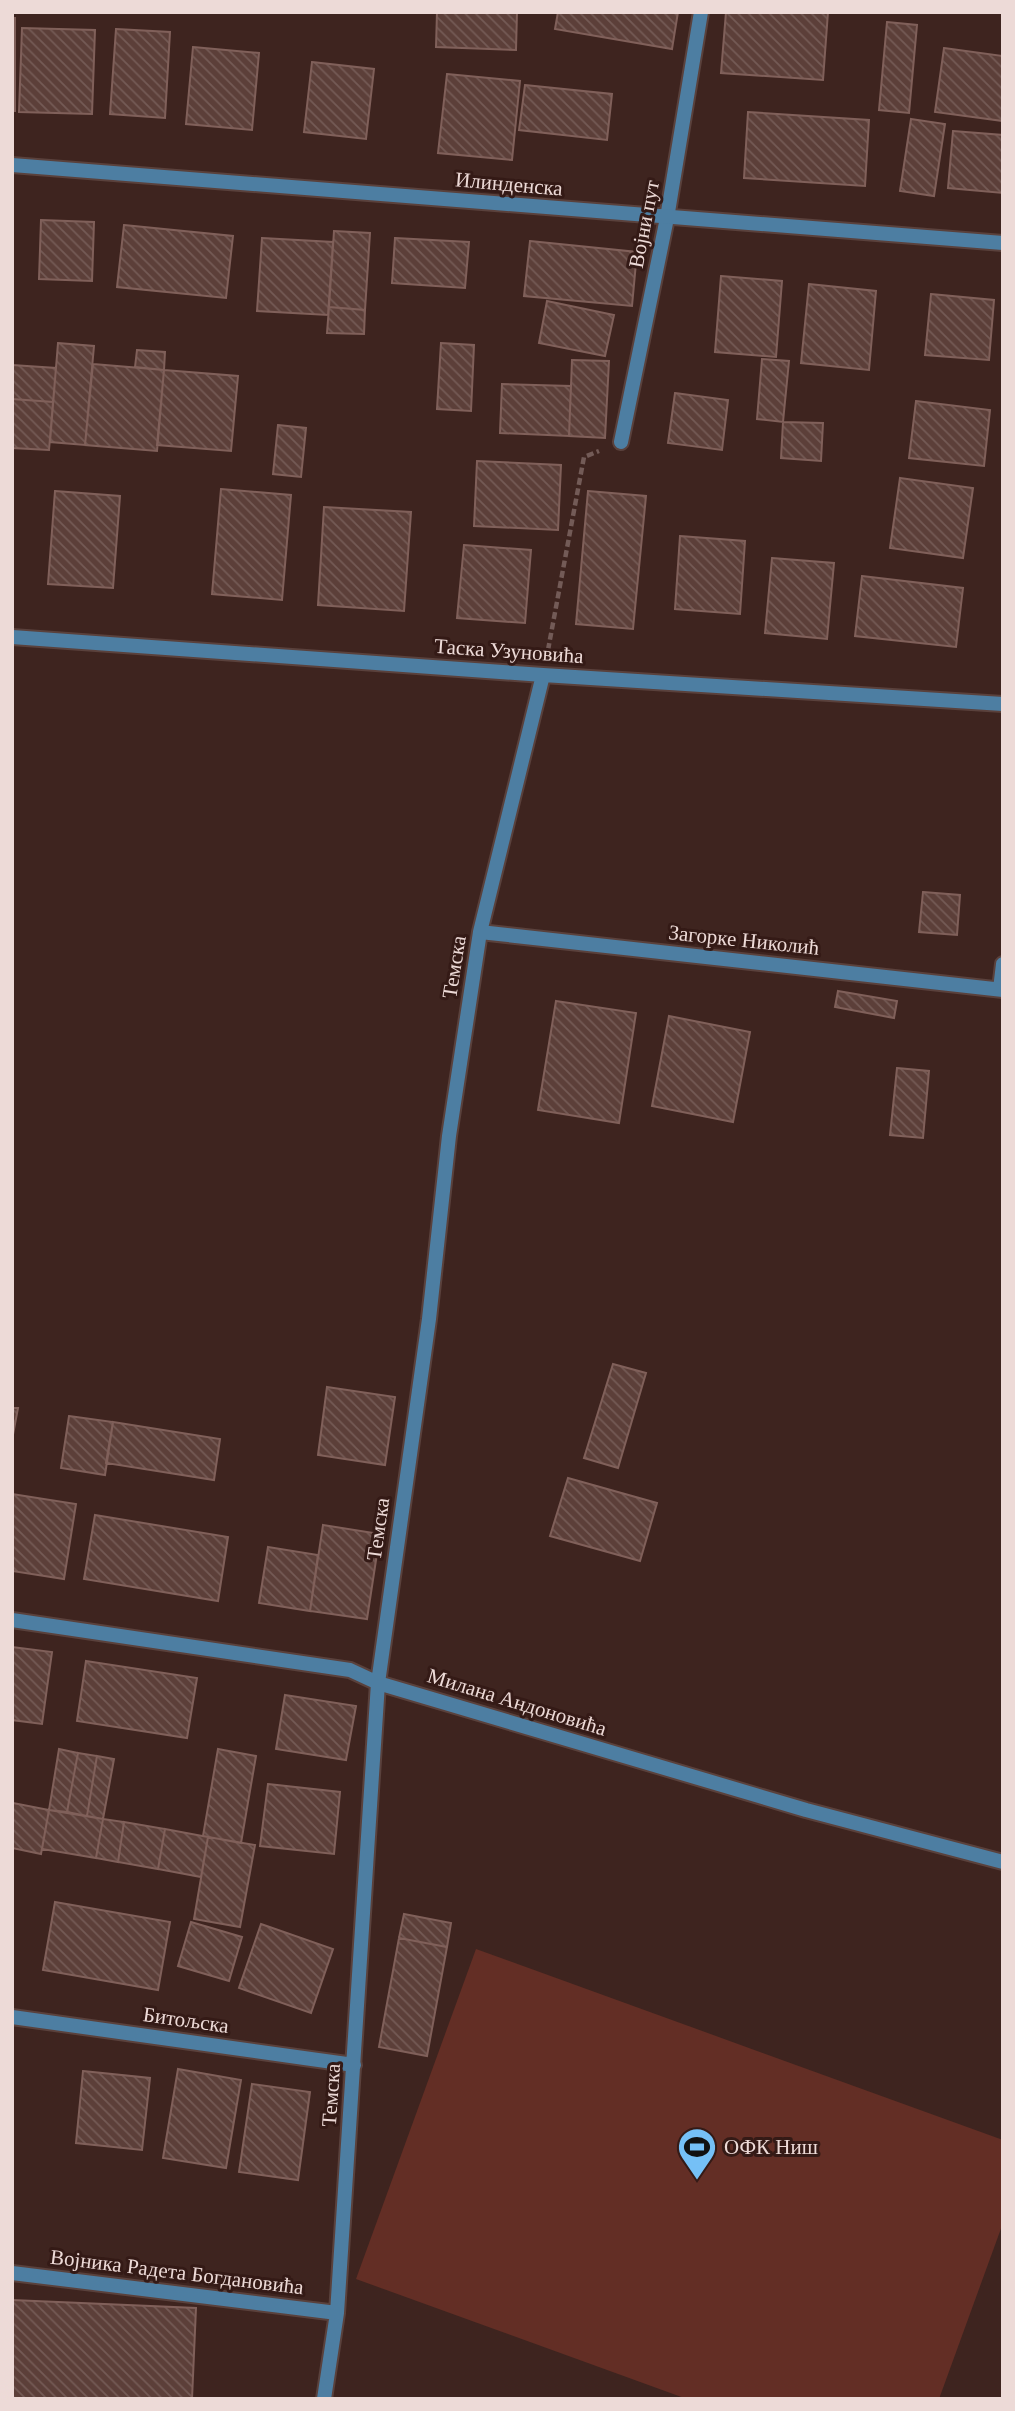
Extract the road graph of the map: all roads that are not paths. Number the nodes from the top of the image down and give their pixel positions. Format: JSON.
{"nodes":[{"id":1,"x":701,"y":12,"type":"edge"},
{"id":2,"x":12,"y":165,"type":"edge"},
{"id":3,"x":667,"y":218,"type":"junction"},
{"id":4,"x":1003,"y":243,"type":"edge"},
{"id":5,"x":621,"y":442,"type":"road end"},
{"id":6,"x":12,"y":637,"type":"edge"},
{"id":7,"x":543,"y":675,"type":"junction"},
{"id":8,"x":1003,"y":704,"type":"edge"},
{"id":9,"x":480,"y":932,"type":"junction"},
{"id":10,"x":1003,"y":964,"type":"edge"},
{"id":11,"x":1001,"y":990,"type":"edge"},
{"id":12,"x":12,"y":1620,"type":"edge"},
{"id":13,"x":378,"y":1683,"type":"junction"},
{"id":14,"x":1003,"y":1862,"type":"edge"},
{"id":15,"x":12,"y":2017,"type":"edge"},
{"id":16,"x":354,"y":2065,"type":"junction"},
{"id":17,"x":12,"y":2273,"type":"edge"},
{"id":18,"x":337,"y":2313,"type":"junction"},
{"id":19,"x":324,"y":2399,"type":"edge"}],
"edges":[{"from":1,"to":3,"type":"street","name":"Војни пут"},
{"from":2,"to":3,"type":"street","name":"Илинденска"},
{"from":3,"to":4,"type":"street","name":"Илинденска"},
{"from":3,"to":5,"type":"street","name":"Војни пут"},
{"from":6,"to":7,"type":"street","name":"Таска Узуновића"},
{"from":7,"to":8,"type":"street","name":"Таска Узуновића"},
{"from":7,"to":9,"type":"street","name":"Темска"},
{"from":9,"to":11,"type":"street","name":"Загорке Николић"},
{"from":9,"to":13,"type":"street","name":"Темска"},
{"from":10,"to":11,"type":"street"},
{"from":12,"to":13,"type":"street","name":"Милана Андоновића"},
{"from":13,"to":14,"type":"street","name":"Милана Андоновића"},
{"from":13,"to":16,"type":"street","name":"Темска"},
{"from":15,"to":16,"type":"street","name":"Битољска"},
{"from":16,"to":18,"type":"street","name":"Темска"},
{"from":17,"to":18,"type":"street","name":"Војника Радета Богдановића"},
{"from":18,"to":19,"type":"street","name":"Темска"}]}
